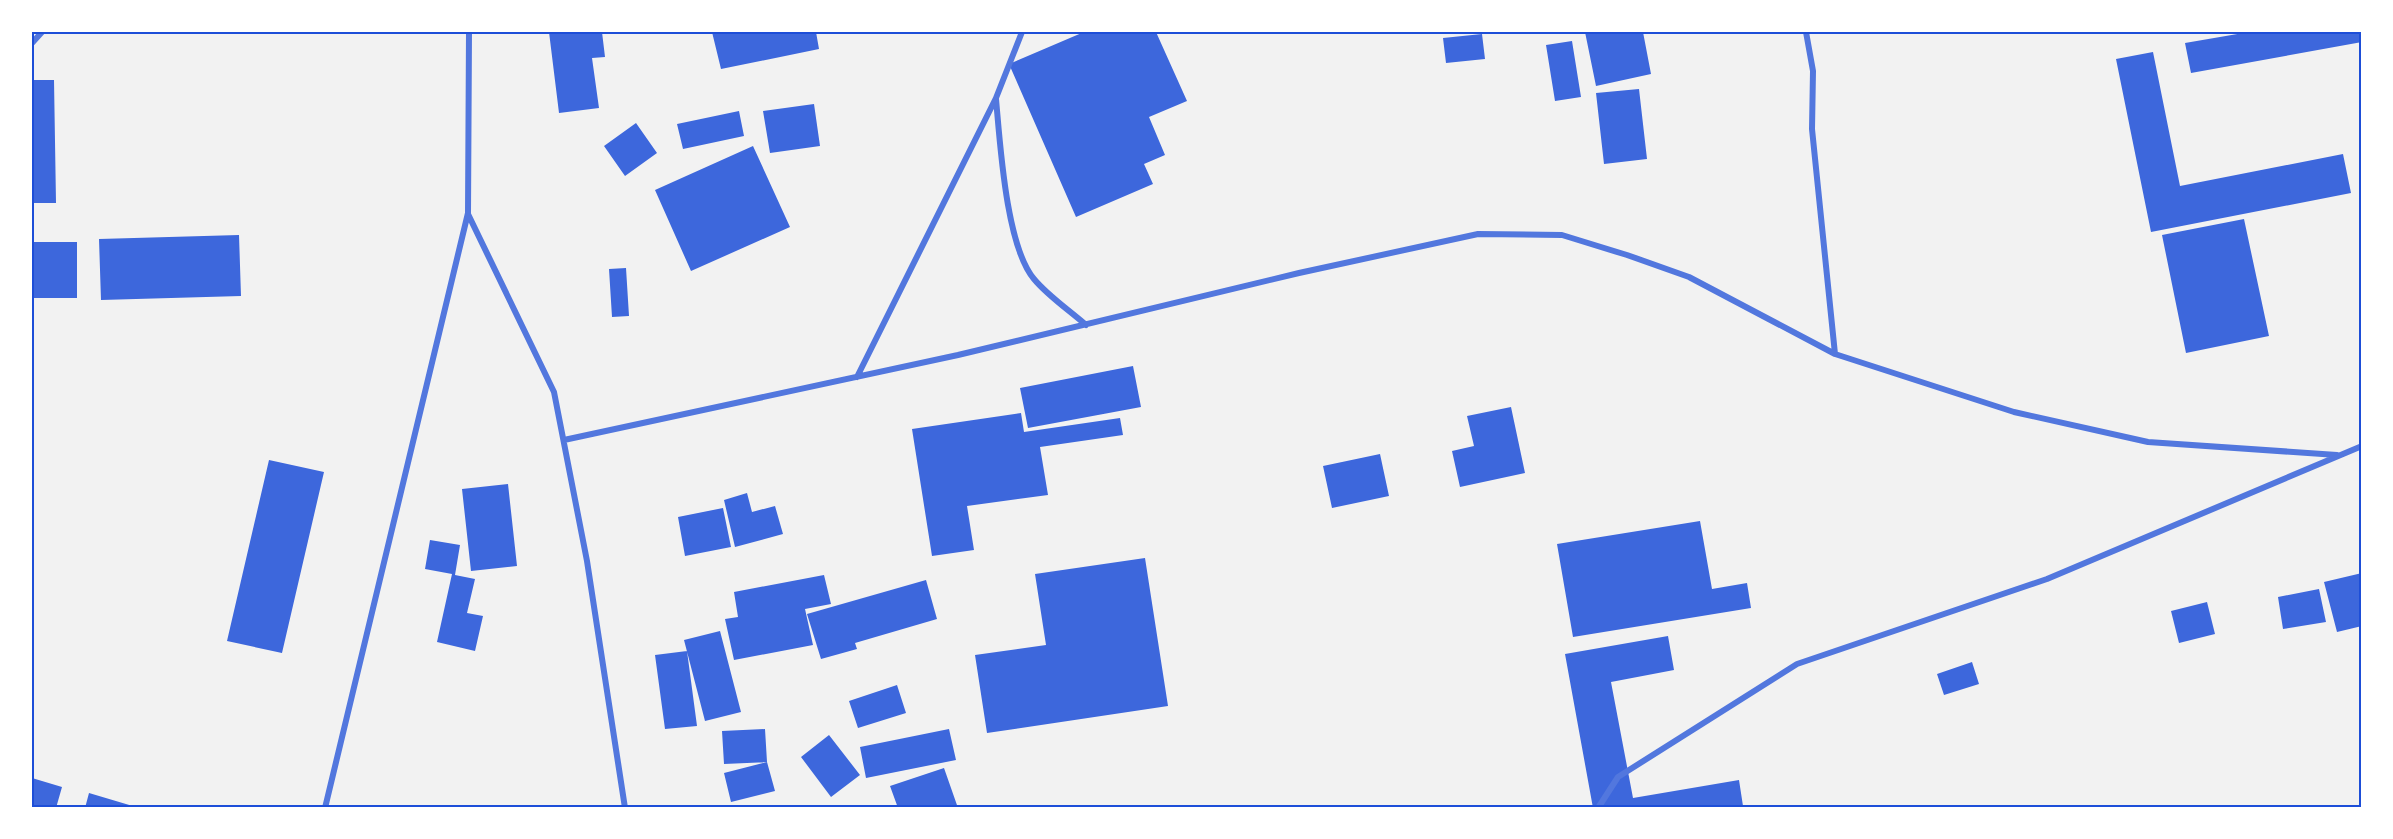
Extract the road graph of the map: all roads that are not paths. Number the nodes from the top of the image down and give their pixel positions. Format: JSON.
{"nodes":[{"id":1,"x":42,"y":32,"type":"edge"},
{"id":2,"x":469,"y":32,"type":"edge"},
{"id":3,"x":1022,"y":32,"type":"edge"},
{"id":4,"x":1806,"y":32,"type":"edge"},
{"id":5,"x":32,"y":43,"type":"edge"},
{"id":6,"x":996,"y":98,"type":"junction"},
{"id":7,"x":468,"y":213,"type":"junction"},
{"id":8,"x":1086,"y":325,"type":"junction"},
{"id":9,"x":1835,"y":354,"type":"junction"},
{"id":10,"x":857,"y":377,"type":"junction"},
{"id":11,"x":564,"y":440,"type":"junction"},
{"id":12,"x":2361,"y":446,"type":"edge"},
{"id":13,"x":2337,"y":455,"type":"junction"},
{"id":14,"x":325,"y":807,"type":"edge"},
{"id":15,"x":626,"y":807,"type":"edge"},
{"id":16,"x":1598,"y":807,"type":"edge"}],
"edges":[{"from":1,"to":5,"type":"street"},
{"from":2,"to":7,"type":"street"},
{"from":3,"to":6,"type":"street"},
{"from":4,"to":9,"type":"street"},
{"from":6,"to":8,"type":"street"},
{"from":6,"to":10,"type":"street"},
{"from":7,"to":11,"type":"street"},
{"from":7,"to":14,"type":"street"},
{"from":8,"to":9,"type":"street"},
{"from":8,"to":10,"type":"street"},
{"from":9,"to":13,"type":"street"},
{"from":10,"to":11,"type":"street"},
{"from":11,"to":15,"type":"street"},
{"from":12,"to":13,"type":"street"},
{"from":13,"to":16,"type":"street"}]}
